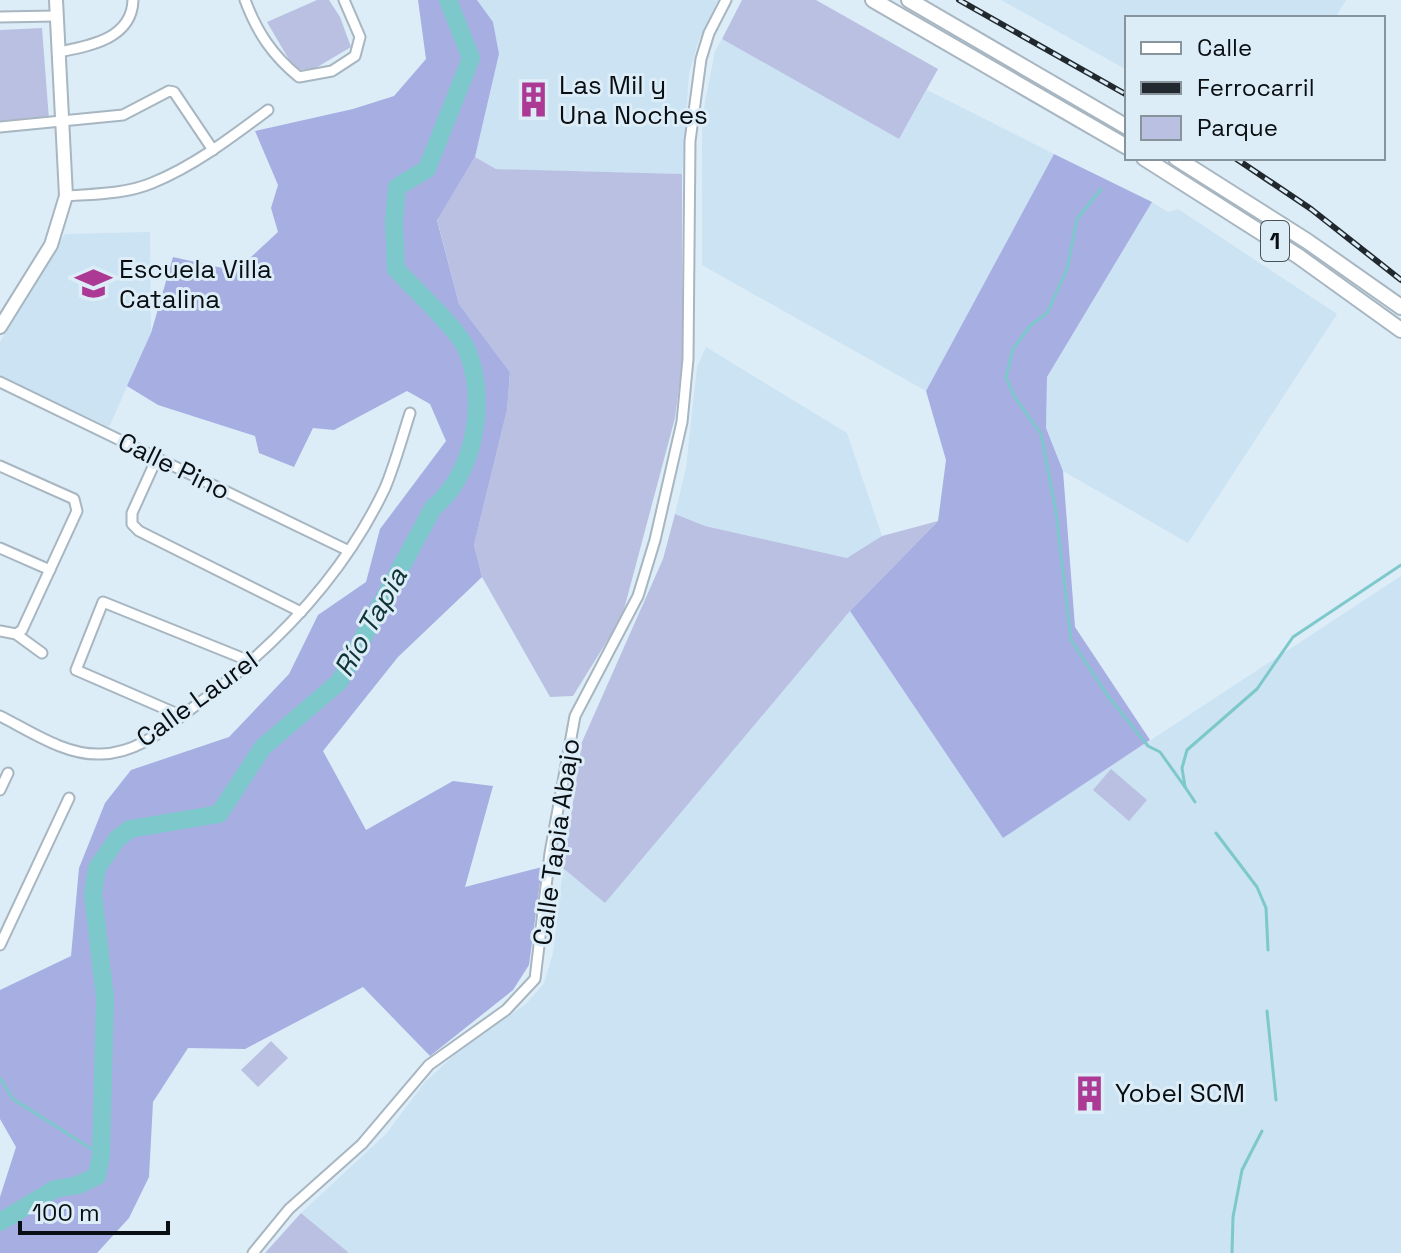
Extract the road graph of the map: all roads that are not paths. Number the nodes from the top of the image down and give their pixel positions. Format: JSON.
{"nodes":[{"id":1,"x":56,"y":0,"type":"edge"},
{"id":2,"x":133,"y":0,"type":"edge"},
{"id":3,"x":245,"y":0,"type":"edge"},
{"id":4,"x":344,"y":0,"type":"edge"},
{"id":5,"x":726,"y":0,"type":"edge"},
{"id":6,"x":873,"y":0,"type":"edge"},
{"id":7,"x":909,"y":0,"type":"edge"},
{"id":8,"x":56,"y":16,"type":"junction"},
{"id":9,"x":0,"y":17,"type":"edge"},
{"id":10,"x":59,"y":52,"type":"junction"},
{"id":11,"x":268,"y":110,"type":"dead end"},
{"id":12,"x":63,"y":124,"type":"junction"},
{"id":13,"x":1125,"y":126,"type":"edge"},
{"id":14,"x":0,"y":127,"type":"edge"},
{"id":15,"x":1125,"y":146,"type":"edge"},
{"id":16,"x":213,"y":150,"type":"junction"},
{"id":17,"x":1147,"y":160,"type":"edge"},
{"id":18,"x":1179,"y":160,"type":"edge"},
{"id":19,"x":66,"y":196,"type":"junction"},
{"id":20,"x":1401,"y":307,"type":"edge"},
{"id":21,"x":0,"y":327,"type":"edge"},
{"id":22,"x":1401,"y":330,"type":"edge"},
{"id":23,"x":0,"y":382,"type":"edge"},
{"id":24,"x":410,"y":413,"type":"dead end"},
{"id":25,"x":157,"y":458,"type":"junction"},
{"id":26,"x":0,"y":466,"type":"edge"},
{"id":27,"x":0,"y":548,"type":"edge"},
{"id":28,"x":347,"y":550,"type":"junction"},
{"id":29,"x":50,"y":570,"type":"junction"},
{"id":30,"x":301,"y":612,"type":"junction"},
{"id":31,"x":0,"y":631,"type":"edge"},
{"id":32,"x":16,"y":634,"type":"junction"},
{"id":33,"x":42,"y":653,"type":"dead end"},
{"id":34,"x":252,"y":662,"type":"junction"},
{"id":35,"x":0,"y":716,"type":"edge"},
{"id":36,"x":182,"y":716,"type":"junction"},
{"id":37,"x":8,"y":773,"type":"dead end"},
{"id":38,"x":0,"y":790,"type":"edge"},
{"id":39,"x":69,"y":798,"type":"dead end"},
{"id":40,"x":0,"y":918,"type":"edge"},
{"id":41,"x":11,"y":922,"type":"junction"},
{"id":42,"x":0,"y":945,"type":"edge"},
{"id":43,"x":253,"y":1253,"type":"edge"}],
"edges":[{"from":1,"to":8,"type":"street"},
{"from":2,"to":10,"type":"street"},
{"from":3,"to":4,"type":"street"},
{"from":5,"to":43,"type":"street","name":"Calle Tapia Abajo"},
{"from":6,"to":15,"type":"main road"},
{"from":7,"to":13,"type":"main road"},
{"from":8,"to":9,"type":"street"},
{"from":8,"to":10,"type":"street"},
{"from":10,"to":12,"type":"street"},
{"from":11,"to":16,"type":"street"},
{"from":12,"to":14,"type":"street"},
{"from":12,"to":16,"type":"street"},
{"from":12,"to":19,"type":"street"},
{"from":16,"to":19,"type":"street"},
{"from":17,"to":22,"type":"main road","number":"1"},
{"from":18,"to":20,"type":"main road","number":"1"},
{"from":19,"to":21,"type":"street"},
{"from":23,"to":25,"type":"street","name":"Calle Pino"},
{"from":24,"to":28,"type":"street","name":"Calle Laurel"},
{"from":25,"to":28,"type":"street","name":"Calle Pino"},
{"from":25,"to":30,"type":"street"},
{"from":26,"to":29,"type":"street"},
{"from":27,"to":29,"type":"street"},
{"from":28,"to":30,"type":"street","name":"Calle Laurel"},
{"from":29,"to":32,"type":"street"},
{"from":30,"to":34,"type":"street","name":"Calle Laurel"},
{"from":31,"to":32,"type":"street"},
{"from":32,"to":33,"type":"street"},
{"from":34,"to":36,"type":"street","name":"Calle Laurel"},
{"from":34,"to":36,"type":"street"},
{"from":35,"to":36,"type":"street","name":"Calle Laurel"},
{"from":37,"to":38,"type":"street"},
{"from":39,"to":41,"type":"street"},
{"from":40,"to":41,"type":"street"},
{"from":41,"to":42,"type":"street"}]}
